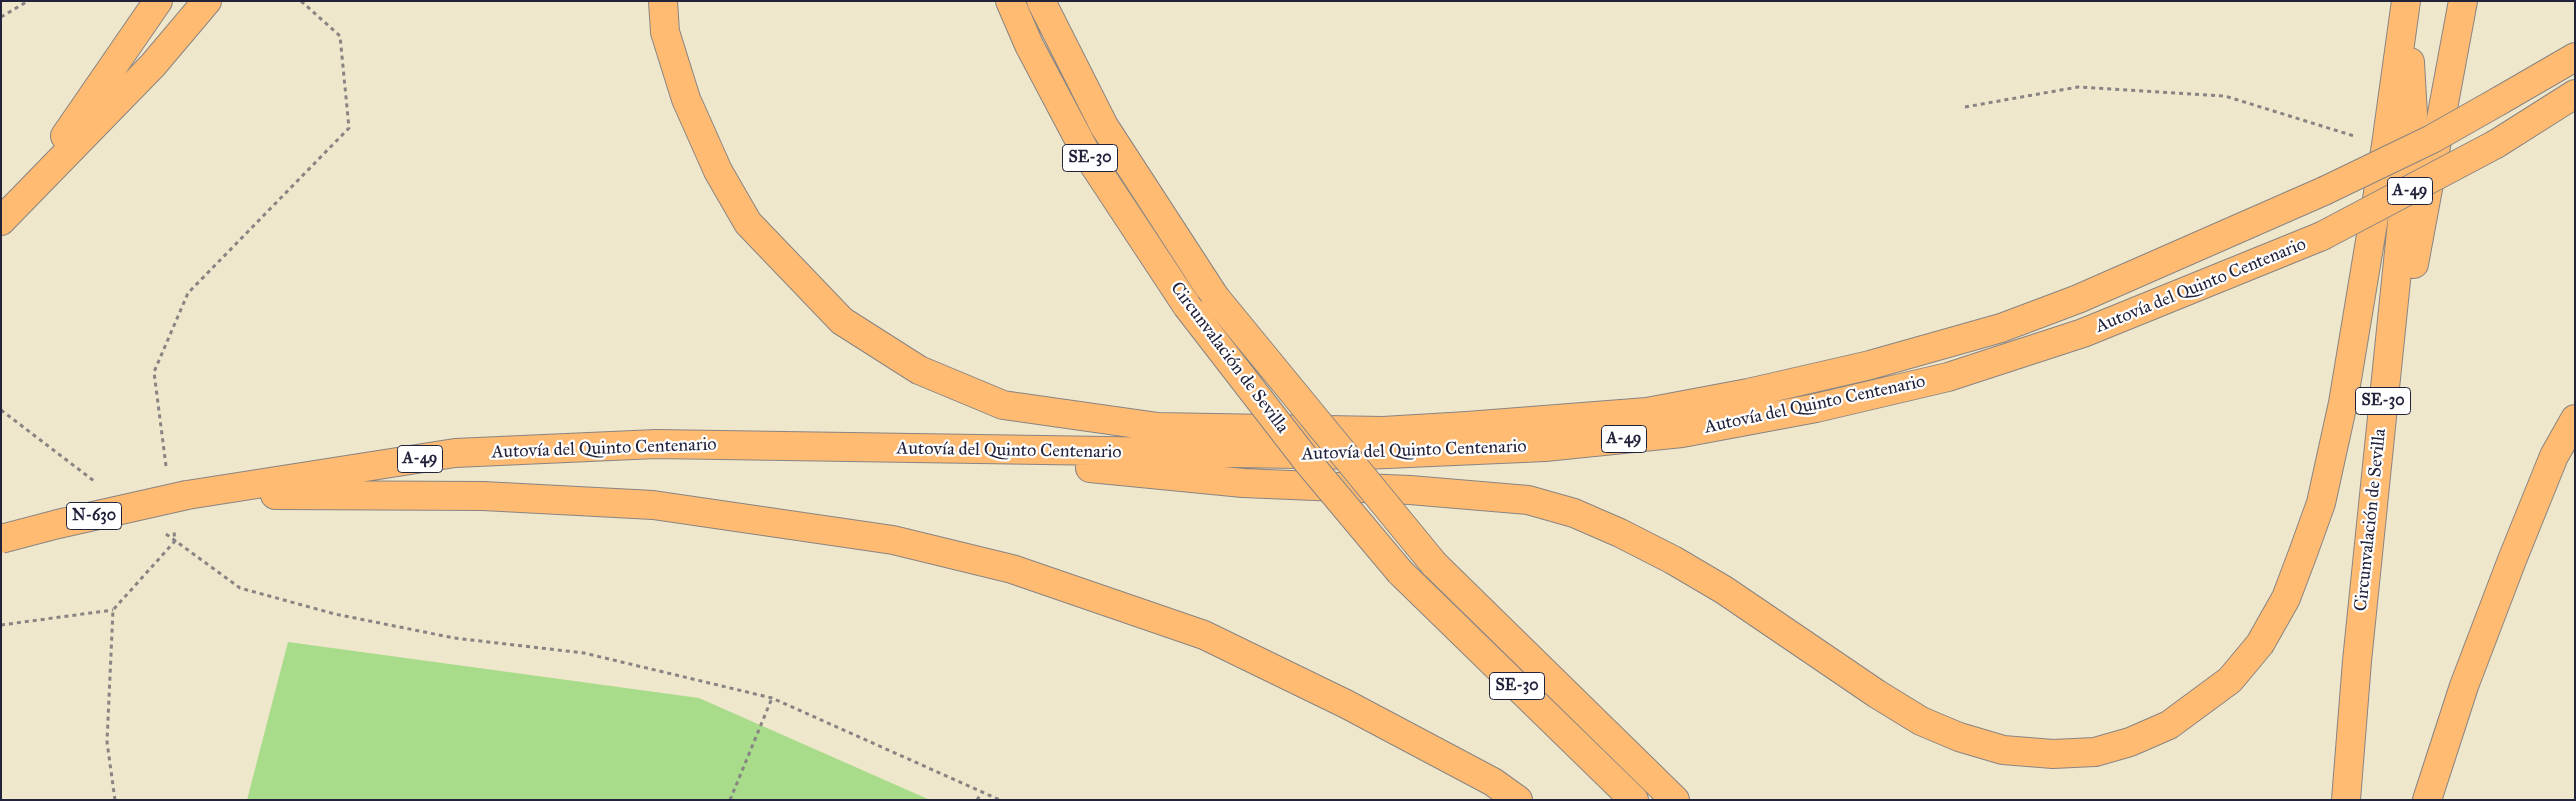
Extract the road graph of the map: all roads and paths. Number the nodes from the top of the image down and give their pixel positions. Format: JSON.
{"nodes":[{"id":1,"x":28,"y":1,"type":"edge"},
{"id":2,"x":158,"y":1,"type":"edge"},
{"id":3,"x":207,"y":1,"type":"edge"},
{"id":4,"x":301,"y":1,"type":"edge"},
{"id":5,"x":664,"y":1,"type":"edge"},
{"id":6,"x":1010,"y":1,"type":"edge"},
{"id":7,"x":1041,"y":1,"type":"edge"},
{"id":8,"x":2407,"y":1,"type":"edge"},
{"id":9,"x":2463,"y":1,"type":"edge"},
{"id":10,"x":1,"y":17,"type":"edge"},
{"id":11,"x":2575,"y":57,"type":"edge"},
{"id":12,"x":2575,"y":94,"type":"edge"},
{"id":13,"x":1965,"y":107,"type":"dead end"},
{"id":14,"x":2386,"y":145,"type":"junction"},
{"id":15,"x":22,"y":199,"type":"junction"},
{"id":16,"x":1,"y":221,"type":"edge"},
{"id":17,"x":1,"y":410,"type":"edge"},
{"id":18,"x":2575,"y":419,"type":"edge"},
{"id":19,"x":895,"y":449,"type":"junction"},
{"id":20,"x":167,"y":470,"type":"dead end"},
{"id":21,"x":2375,"y":482,"type":"junction"},
{"id":22,"x":102,"y":486,"type":"dead end"},
{"id":23,"x":187,"y":495,"type":"junction"},
{"id":24,"x":173,"y":524,"type":"dead end"},
{"id":25,"x":161,"y":530,"type":"dead end"},
{"id":26,"x":1,"y":539,"type":"edge"},
{"id":27,"x":175,"y":541,"type":"junction"},
{"id":28,"x":113,"y":610,"type":"junction"},
{"id":29,"x":1,"y":625,"type":"edge"},
{"id":30,"x":772,"y":698,"type":"junction"},
{"id":31,"x":982,"y":792,"type":"junction"},
{"id":32,"x":115,"y":800,"type":"edge"},
{"id":33,"x":730,"y":800,"type":"edge"},
{"id":34,"x":977,"y":800,"type":"edge"},
{"id":35,"x":1000,"y":800,"type":"edge"},
{"id":36,"x":1518,"y":800,"type":"edge"},
{"id":37,"x":1634,"y":800,"type":"edge"},
{"id":38,"x":1675,"y":800,"type":"edge"},
{"id":39,"x":2346,"y":800,"type":"edge"},
{"id":40,"x":2427,"y":800,"type":"edge"}],
"edges":[{"from":1,"to":10,"type":"path"},
{"from":2,"to":15,"type":"highway"},
{"from":3,"to":15,"type":"highway"},
{"from":4,"to":20,"type":"path"},
{"from":5,"to":11,"type":"highway","bridge":true},
{"from":6,"to":37,"type":"highway","name":"Circunvalación de Sevilla","number":"SE-30","bridge":true},
{"from":7,"to":38,"type":"highway","bridge":true},
{"from":8,"to":14,"type":"highway"},
{"from":8,"to":21,"type":"highway","name":"Circunvalación de Sevilla","number":"SE-30"},
{"from":9,"to":21,"type":"highway"},
{"from":12,"to":19,"type":"highway","name":"Autovía del Quinto Centenario","number":"A-49","bridge":true},
{"from":13,"to":14,"type":"path"},
{"from":14,"to":19,"type":"highway"},
{"from":15,"to":16,"type":"highway"},
{"from":17,"to":22,"type":"path"},
{"from":18,"to":40,"type":"highway"},
{"from":19,"to":23,"type":"highway","name":"Autovía del Quinto Centenario","number":"A-49"},
{"from":21,"to":39,"type":"highway","name":"Circunvalación de Sevilla","number":"SE-30"},
{"from":23,"to":26,"type":"highway","number":"N-630","bridge":true},
{"from":23,"to":36,"type":"highway"},
{"from":24,"to":27,"type":"path"},
{"from":25,"to":27,"type":"path"},
{"from":27,"to":28,"type":"path"},
{"from":27,"to":30,"type":"path"},
{"from":28,"to":29,"type":"path"},
{"from":28,"to":32,"type":"path"},
{"from":30,"to":31,"type":"path"},
{"from":30,"to":33,"type":"path"},
{"from":31,"to":34,"type":"path"},
{"from":31,"to":35,"type":"path"}]}
